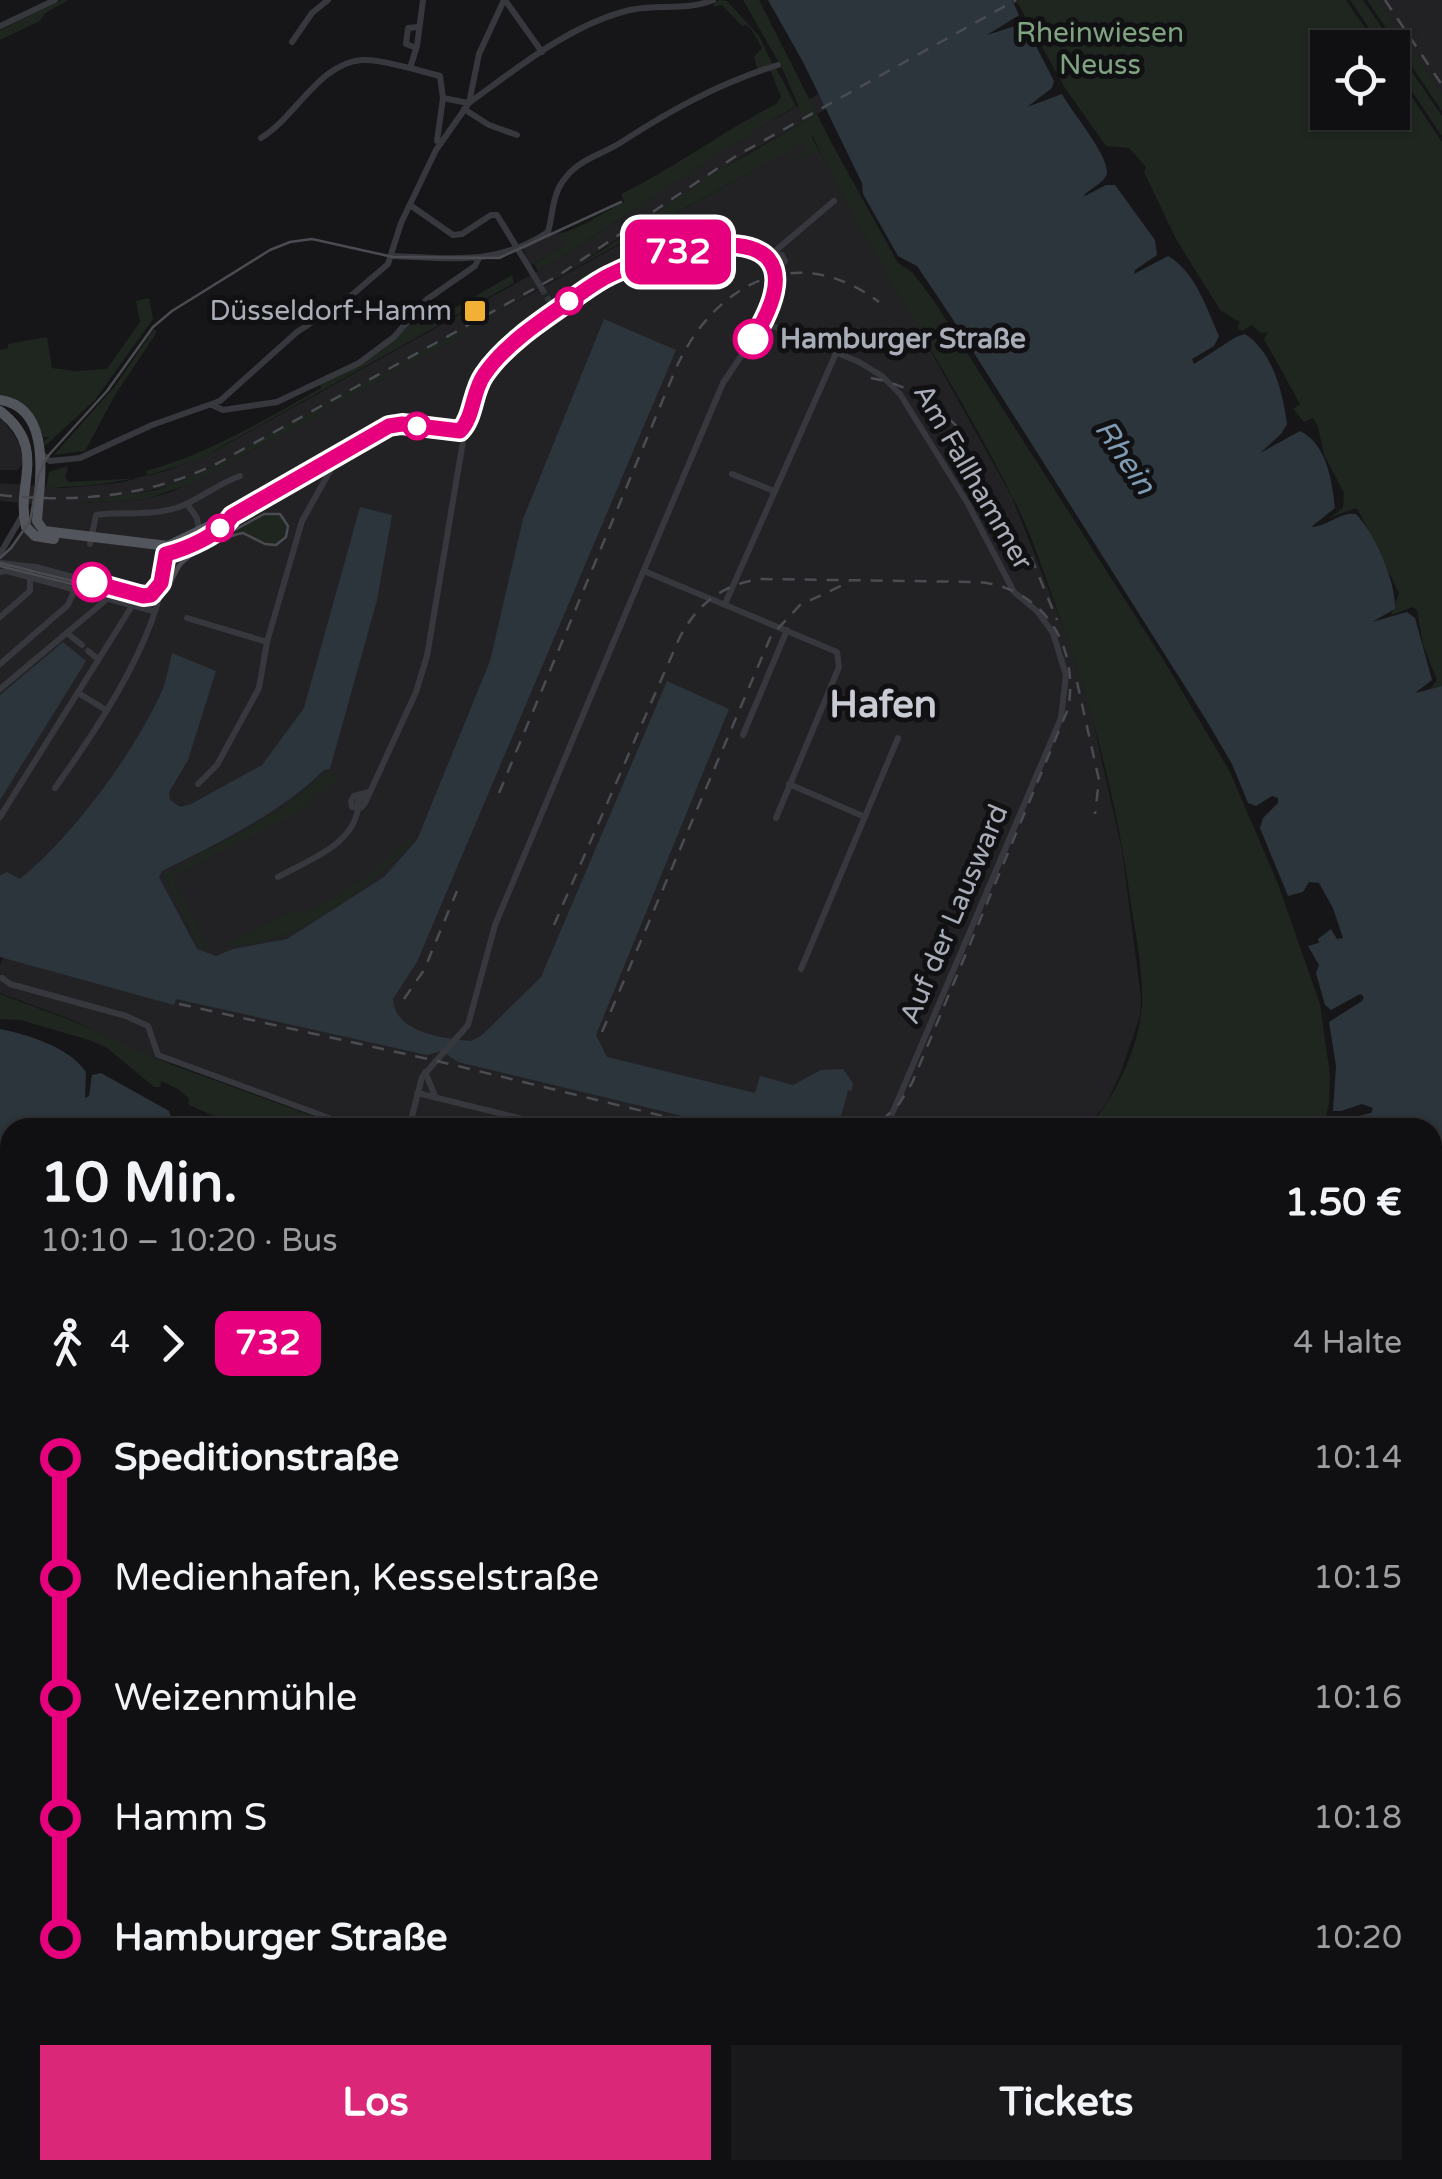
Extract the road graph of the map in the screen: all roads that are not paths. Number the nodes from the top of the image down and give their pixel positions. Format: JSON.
{"nodes":[{"id":1,"x":55,"y":0,"type":"edge"},
{"id":2,"x":328,"y":0,"type":"edge"},
{"id":3,"x":423,"y":0,"type":"edge"},
{"id":4,"x":505,"y":0,"type":"edge"},
{"id":5,"x":714,"y":0,"type":"edge"},
{"id":6,"x":0,"y":26,"type":"edge"},
{"id":7,"x":292,"y":42,"type":"dead end"},
{"id":8,"x":542,"y":52,"type":"junction"},
{"id":9,"x":778,"y":65,"type":"dead end"},
{"id":10,"x":410,"y":68,"type":"junction"},
{"id":11,"x":443,"y":98,"type":"junction"},
{"id":12,"x":467,"y":106,"type":"junction"},
{"id":13,"x":518,"y":136,"type":"dead end"},
{"id":14,"x":261,"y":138,"type":"dead end"},
{"id":15,"x":440,"y":143,"type":"junction"},
{"id":16,"x":834,"y":201,"type":"dead end"},
{"id":17,"x":410,"y":205,"type":"junction"},
{"id":18,"x":518,"y":248,"type":"junction"},
{"id":19,"x":393,"y":256,"type":"junction"},
{"id":20,"x":770,"y":256,"type":"junction"},
{"id":21,"x":479,"y":258,"type":"junction"},
{"id":22,"x":776,"y":270,"type":"junction"},
{"id":23,"x":542,"y":289,"type":"tunnel mouth"},
{"id":24,"x":550,"y":302,"type":"tunnel mouth"},
{"id":25,"x":556,"y":312,"type":"junction"},
{"id":26,"x":763,"y":322,"type":"junction"},
{"id":27,"x":836,"y":351,"type":"junction"},
{"id":28,"x":0,"y":400,"type":"edge"},
{"id":29,"x":15,"y":403,"type":"junction"},
{"id":30,"x":212,"y":405,"type":"junction"},
{"id":31,"x":0,"y":411,"type":"edge"},
{"id":32,"x":16,"y":428,"type":"junction"},
{"id":33,"x":33,"y":428,"type":"junction"},
{"id":34,"x":460,"y":431,"type":"junction"},
{"id":35,"x":24,"y":443,"type":"junction"},
{"id":36,"x":328,"y":460,"type":"junction"},
{"id":37,"x":46,"y":463,"type":"junction"},
{"id":38,"x":306,"y":473,"type":"junction"},
{"id":39,"x":732,"y":474,"type":"dead end"},
{"id":40,"x":240,"y":476,"type":"dead end"},
{"id":41,"x":320,"y":489,"type":"junction"},
{"id":42,"x":774,"y":491,"type":"junction"},
{"id":43,"x":187,"y":504,"type":"junction"},
{"id":44,"x":24,"y":510,"type":"junction"},
{"id":45,"x":232,"y":516,"type":"junction"},
{"id":46,"x":197,"y":518,"type":"junction"},
{"id":47,"x":212,"y":524,"type":"junction"},
{"id":48,"x":199,"y":532,"type":"junction"},
{"id":49,"x":90,"y":541,"type":"junction"},
{"id":50,"x":165,"y":550,"type":"junction"},
{"id":51,"x":0,"y":554,"type":"edge"},
{"id":52,"x":0,"y":563,"type":"edge"},
{"id":53,"x":30,"y":568,"type":"junction"},
{"id":54,"x":644,"y":570,"type":"junction"},
{"id":55,"x":4,"y":572,"type":"edge"},
{"id":56,"x":30,"y":578,"type":"junction"},
{"id":57,"x":161,"y":583,"type":"junction"},
{"id":58,"x":74,"y":590,"type":"junction"},
{"id":59,"x":143,"y":596,"type":"junction"},
{"id":60,"x":107,"y":600,"type":"junction"},
{"id":61,"x":725,"y":604,"type":"junction"},
{"id":62,"x":132,"y":606,"type":"junction"},
{"id":63,"x":155,"y":608,"type":"junction"},
{"id":64,"x":0,"y":618,"type":"edge"},
{"id":65,"x":187,"y":618,"type":"dead end"},
{"id":66,"x":787,"y":630,"type":"junction"},
{"id":67,"x":67,"y":632,"type":"junction"},
{"id":68,"x":266,"y":642,"type":"junction"},
{"id":69,"x":98,"y":659,"type":"junction"},
{"id":70,"x":0,"y":664,"type":"edge"},
{"id":71,"x":0,"y":688,"type":"edge"},
{"id":72,"x":80,"y":694,"type":"dead end"},
{"id":73,"x":106,"y":710,"type":"junction"},
{"id":74,"x":1061,"y":718,"type":"joint"},
{"id":75,"x":743,"y":735,"type":"dead end"},
{"id":76,"x":898,"y":738,"type":"dead end"},
{"id":77,"x":198,"y":784,"type":"dead end"},
{"id":78,"x":789,"y":784,"type":"junction"},
{"id":79,"x":54,"y":788,"type":"dead end"},
{"id":80,"x":782,"y":803,"type":"junction"},
{"id":81,"x":1,"y":811,"type":"edge"},
{"id":82,"x":786,"y":813,"type":"dead end"},
{"id":83,"x":865,"y":817,"type":"junction"},
{"id":84,"x":776,"y":818,"type":"dead end"},
{"id":85,"x":278,"y":876,"type":"dead end"},
{"id":86,"x":801,"y":969,"type":"dead end"},
{"id":87,"x":2,"y":978,"type":"edge"},
{"id":88,"x":426,"y":1072,"type":"junction"},
{"id":89,"x":418,"y":1092,"type":"junction"},
{"id":90,"x":436,"y":1098,"type":"junction"},
{"id":91,"x":329,"y":1118,"type":"edge"},
{"id":92,"x":412,"y":1118,"type":"edge"},
{"id":93,"x":519,"y":1118,"type":"edge"},
{"id":94,"x":890,"y":1118,"type":"edge"}],
"edges":[{"from":1,"to":6,"type":"street"},
{"from":2,"to":7,"type":"street"},
{"from":3,"to":10,"type":"street"},
{"from":4,"to":8,"type":"street"},
{"from":4,"to":12,"type":"street"},
{"from":5,"to":8,"type":"street"},
{"from":8,"to":12,"type":"street"},
{"from":9,"to":18,"type":"street"},
{"from":10,"to":11,"type":"street"},
{"from":10,"to":14,"type":"street"},
{"from":11,"to":12,"type":"street"},
{"from":11,"to":15,"type":"street"},
{"from":12,"to":13,"type":"street"},
{"from":12,"to":15,"type":"street"},
{"from":15,"to":17,"type":"street"},
{"from":16,"to":20,"type":"street"},
{"from":17,"to":18,"type":"street"},
{"from":17,"to":19,"type":"street"},
{"from":18,"to":21,"type":"street"},
{"from":18,"to":23,"type":"street"},
{"from":19,"to":21,"type":"street"},
{"from":19,"to":30,"type":"street"},
{"from":20,"to":22,"type":"street"},
{"from":20,"to":22,"type":"street"},
{"from":20,"to":25,"type":"street"},
{"from":21,"to":30,"type":"street"},
{"from":22,"to":26,"type":"street"},
{"from":24,"to":25,"type":"street"},
{"from":25,"to":34,"type":"street"},
{"from":26,"to":27,"type":"street","name":"Am Fallhammer"},
{"from":26,"to":54,"type":"street"},
{"from":27,"to":42,"type":"street"},
{"from":27,"to":74,"type":"street","name":"Am Fallhammer"},
{"from":28,"to":29,"type":"main road"},
{"from":29,"to":31,"type":"main road"},
{"from":29,"to":33,"type":"main road"},
{"from":30,"to":37,"type":"street"},
{"from":31,"to":32,"type":"main road"},
{"from":32,"to":33,"type":"main road"},
{"from":32,"to":35,"type":"main road"},
{"from":33,"to":37,"type":"main road"},
{"from":34,"to":36,"type":"street"},
{"from":34,"to":85,"type":"street"},
{"from":35,"to":37,"type":"street"},
{"from":35,"to":44,"type":"main road"},
{"from":36,"to":38,"type":"street"},
{"from":36,"to":41,"type":"street"},
{"from":37,"to":49,"type":"main road"},
{"from":38,"to":41,"type":"street"},
{"from":38,"to":45,"type":"street"},
{"from":39,"to":42,"type":"street"},
{"from":40,"to":43,"type":"street"},
{"from":41,"to":68,"type":"street"},
{"from":42,"to":61,"type":"street"},
{"from":43,"to":46,"type":"street"},
{"from":43,"to":49,"type":"street"},
{"from":44,"to":49,"type":"main road"},
{"from":44,"to":51,"type":"street"},
{"from":45,"to":47,"type":"main road"},
{"from":45,"to":50,"type":"main road"},
{"from":46,"to":47,"type":"street"},
{"from":46,"to":48,"type":"street"},
{"from":47,"to":48,"type":"main road"},
{"from":48,"to":50,"type":"main road"},
{"from":49,"to":50,"type":"main road"},
{"from":50,"to":57,"type":"street"},
{"from":52,"to":53,"type":"street"},
{"from":52,"to":55,"type":"street"},
{"from":53,"to":56,"type":"street"},
{"from":53,"to":59,"type":"street"},
{"from":54,"to":61,"type":"street"},
{"from":54,"to":88,"type":"street"},
{"from":55,"to":56,"type":"street"},
{"from":56,"to":58,"type":"street"},
{"from":56,"to":64,"type":"street"},
{"from":57,"to":59,"type":"street"},
{"from":57,"to":63,"type":"street"},
{"from":58,"to":60,"type":"street"},
{"from":58,"to":70,"type":"street"},
{"from":59,"to":63,"type":"street"},
{"from":60,"to":62,"type":"street"},
{"from":60,"to":67,"type":"street"},
{"from":61,"to":66,"type":"street"},
{"from":62,"to":63,"type":"street"},
{"from":62,"to":69,"type":"street"},
{"from":63,"to":73,"type":"street"},
{"from":65,"to":68,"type":"street"},
{"from":66,"to":75,"type":"street"},
{"from":66,"to":78,"type":"street"},
{"from":67,"to":69,"type":"street"},
{"from":67,"to":71,"type":"street"},
{"from":68,"to":77,"type":"street"},
{"from":69,"to":81,"type":"street"},
{"from":72,"to":73,"type":"street"},
{"from":73,"to":79,"type":"street"},
{"from":74,"to":94,"type":"street","name":"Auf der Lausward"},
{"from":76,"to":83,"type":"street"},
{"from":78,"to":80,"type":"street"},
{"from":78,"to":83,"type":"street"},
{"from":80,"to":82,"type":"street"},
{"from":80,"to":84,"type":"street"},
{"from":83,"to":86,"type":"street"},
{"from":87,"to":91,"type":"street"},
{"from":88,"to":89,"type":"street"},
{"from":88,"to":90,"type":"street"},
{"from":89,"to":90,"type":"street"},
{"from":89,"to":92,"type":"street"},
{"from":90,"to":93,"type":"street"}]}
